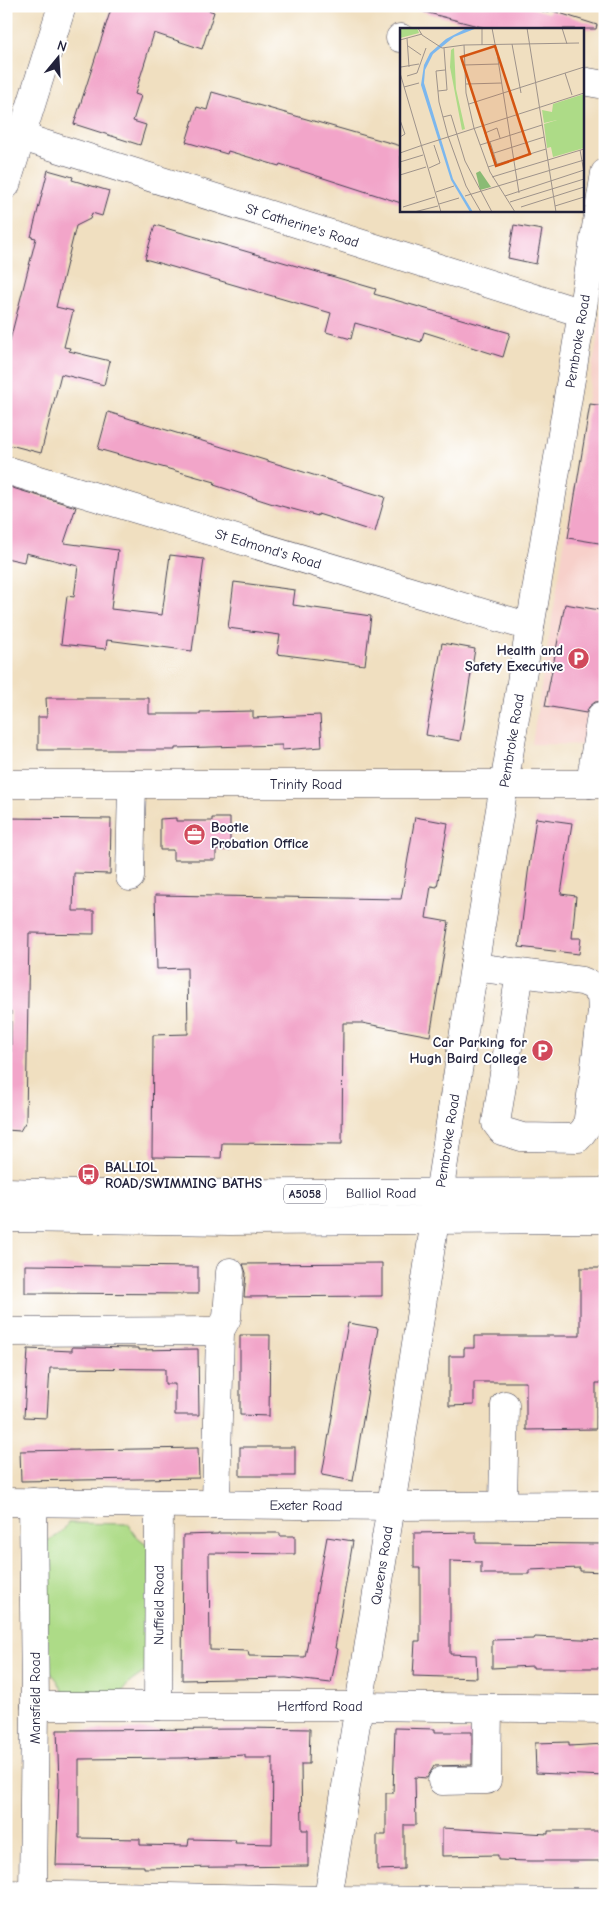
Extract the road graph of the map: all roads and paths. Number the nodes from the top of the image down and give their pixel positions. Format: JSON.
{"nodes":[{"id":1,"x":62,"y":6,"type":"edge"},
{"id":2,"x":584,"y":81,"type":"edge"},
{"id":3,"x":605,"y":85,"type":"edge"},
{"id":4,"x":22,"y":137,"type":"junction"},
{"id":5,"x":605,"y":173,"type":"edge"},
{"id":6,"x":6,"y":185,"type":"edge"},
{"id":7,"x":582,"y":313,"type":"junction"},
{"id":8,"x":6,"y":470,"type":"edge"},
{"id":9,"x":530,"y":627,"type":"junction"},
{"id":10,"x":601,"y":716,"type":"dead end"},
{"id":11,"x":6,"y":784,"type":"edge"},
{"id":12,"x":132,"y":784,"type":"junction"},
{"id":13,"x":504,"y":784,"type":"junction"},
{"id":14,"x":597,"y":784,"type":"edge"},
{"id":15,"x":130,"y":877,"type":"dead end"},
{"id":16,"x":474,"y":967,"type":"junction"},
{"id":17,"x":520,"y":973,"type":"junction"},
{"id":18,"x":6,"y":1192,"type":"edge"},
{"id":19,"x":605,"y":1192,"type":"edge"},
{"id":20,"x":436,"y":1207,"type":"junction"},
{"id":21,"x":6,"y":1218,"type":"edge"},
{"id":22,"x":605,"y":1219,"type":"edge"},
{"id":23,"x":230,"y":1272,"type":"dead end"},
{"id":24,"x":220,"y":1331,"type":"junction"},
{"id":25,"x":6,"y":1332,"type":"edge"},
{"id":26,"x":505,"y":1406,"type":"dead end"},
{"id":27,"x":6,"y":1502,"type":"edge"},
{"id":28,"x":34,"y":1502,"type":"junction"},
{"id":29,"x":159,"y":1504,"type":"junction"},
{"id":30,"x":216,"y":1504,"type":"junction"},
{"id":31,"x":503,"y":1505,"type":"junction"},
{"id":32,"x":605,"y":1505,"type":"edge"},
{"id":33,"x":391,"y":1506,"type":"junction"},
{"id":34,"x":35,"y":1706,"type":"junction"},
{"id":35,"x":158,"y":1706,"type":"junction"},
{"id":36,"x":359,"y":1706,"type":"junction"},
{"id":37,"x":488,"y":1708,"type":"junction"},
{"id":38,"x":605,"y":1710,"type":"edge"},
{"id":39,"x":442,"y":1781,"type":"dead end"},
{"id":40,"x":6,"y":1894,"type":"edge"},
{"id":41,"x":33,"y":1894,"type":"junction"},
{"id":42,"x":605,"y":1902,"type":"edge"},
{"id":43,"x":326,"y":1905,"type":"edge"}],
"edges":[{"from":1,"to":4,"type":"main road"},
{"from":2,"to":3,"type":"main road"},
{"from":4,"to":6,"type":"main road"},
{"from":4,"to":7,"type":"main road","name":"St Catherine's Road"},
{"from":5,"to":7,"type":"main road","name":"Pembroke Road"},
{"from":7,"to":9,"type":"main road","name":"Pembroke Road"},
{"from":8,"to":9,"type":"main road","name":"St Edmond's Road"},
{"from":9,"to":13,"type":"main road","name":"Pembroke Road"},
{"from":10,"to":14,"type":"main road"},
{"from":11,"to":12,"type":"main road","name":"Trinity Road"},
{"from":12,"to":13,"type":"main road","name":"Trinity Road"},
{"from":12,"to":15,"type":"main road"},
{"from":13,"to":14,"type":"main road","name":"Trinity Road"},
{"from":13,"to":16,"type":"main road","name":"Pembroke Road"},
{"from":16,"to":17,"type":"main road"},
{"from":16,"to":20,"type":"main road","name":"Pembroke Road"},
{"from":17,"to":17,"type":"main road"},
{"from":18,"to":20,"type":"main road","name":"Balliol Road","number":"A5058"},
{"from":19,"to":20,"type":"main road","name":"Balliol Road","number":"A5058"},
{"from":20,"to":21,"type":"main road","name":"Balliol Road","number":"A5058"},
{"from":20,"to":22,"type":"main road","name":"Balliol Road","number":"A5058"},
{"from":20,"to":33,"type":"main road","name":"Queens Road"},
{"from":23,"to":24,"type":"main road"},
{"from":24,"to":25,"type":"main road"},
{"from":24,"to":30,"type":"main road"},
{"from":26,"to":31,"type":"main road"},
{"from":27,"to":28,"type":"main road","name":"Exeter Road"},
{"from":28,"to":29,"type":"main road","name":"Exeter Road"},
{"from":28,"to":34,"type":"main road","name":"Mansfield Road"},
{"from":29,"to":30,"type":"main road","name":"Exeter Road"},
{"from":29,"to":35,"type":"main road","name":"Nuffield Road"},
{"from":30,"to":33,"type":"main road","name":"Exeter Road"},
{"from":31,"to":32,"type":"main road","name":"Exeter Road"},
{"from":31,"to":33,"type":"main road","name":"Exeter Road"},
{"from":33,"to":36,"type":"main road","name":"Queens Road"},
{"from":34,"to":35,"type":"main road","name":"Hertford Road"},
{"from":34,"to":41,"type":"main road","name":"Mansfield Road"},
{"from":35,"to":36,"type":"main road","name":"Hertford Road"},
{"from":36,"to":37,"type":"main road","name":"Hertford Road"},
{"from":36,"to":43,"type":"main road","name":"Queens Road"},
{"from":37,"to":38,"type":"main road","name":"Hertford Road"},
{"from":37,"to":39,"type":"main road"},
{"from":40,"to":41,"type":"main road"},
{"from":41,"to":43,"type":"main road"},
{"from":42,"to":43,"type":"main road"}]}
